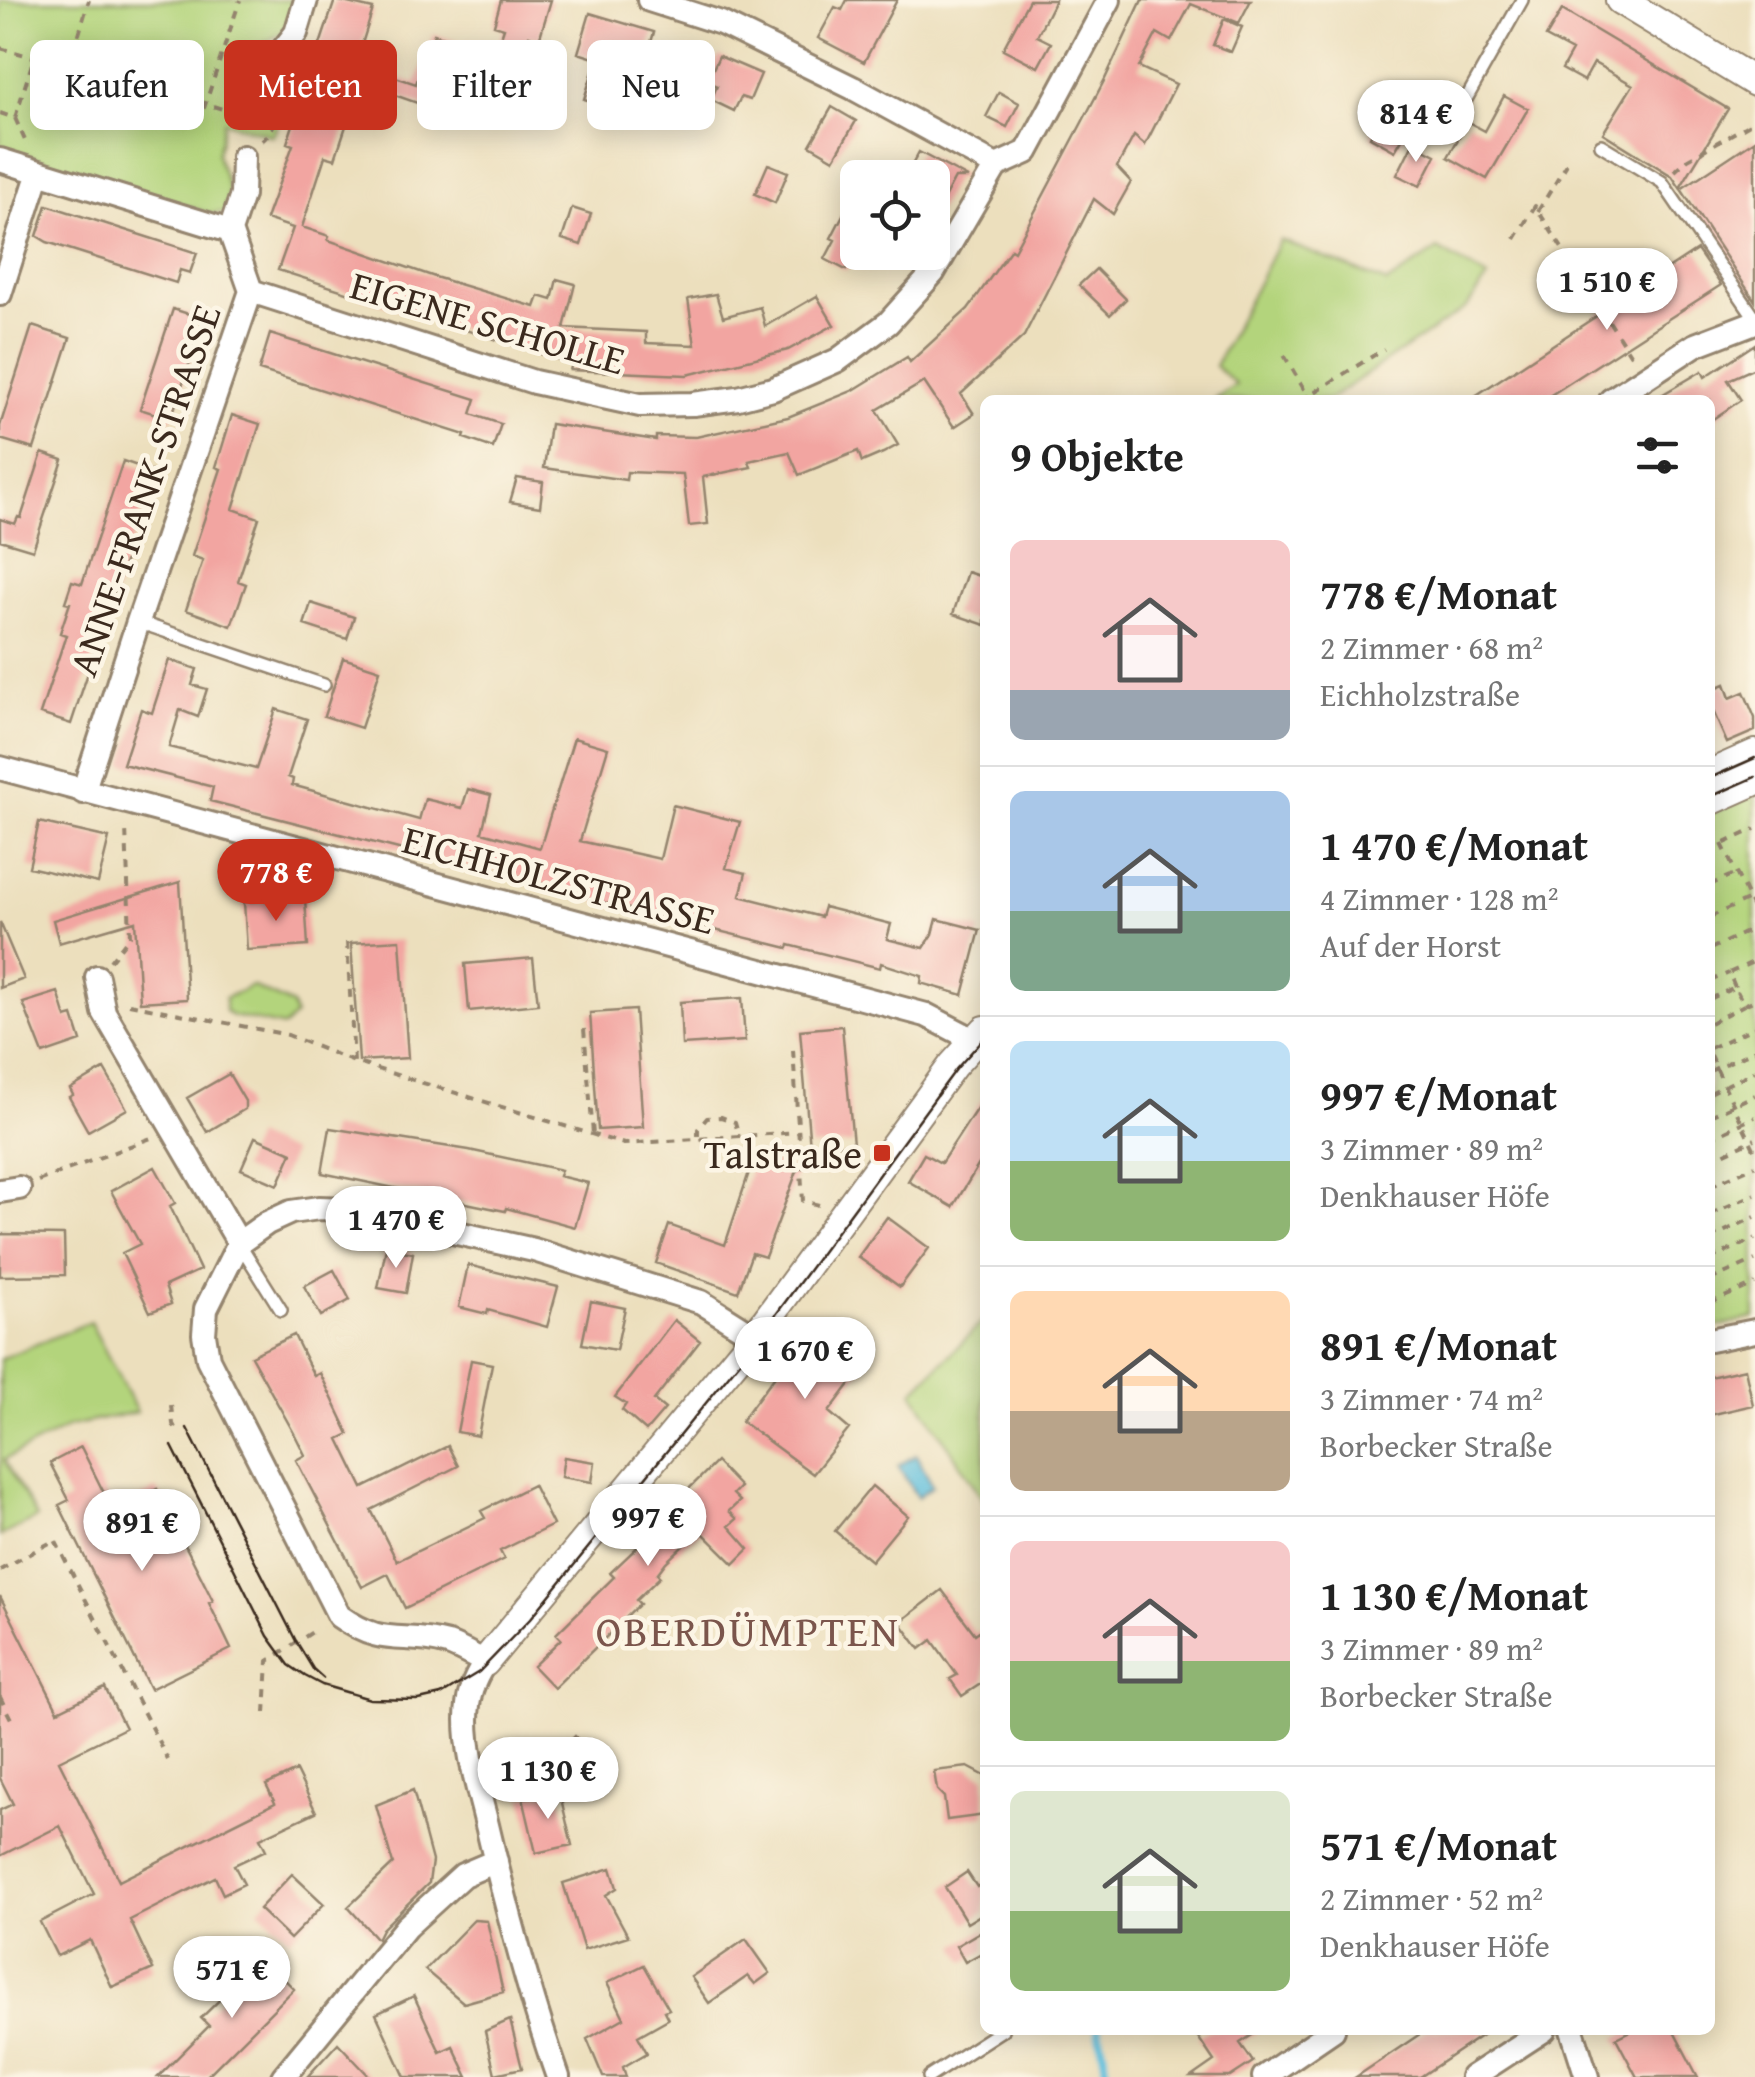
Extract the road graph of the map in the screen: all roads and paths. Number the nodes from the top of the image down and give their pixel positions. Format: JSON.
{"nodes":[{"id":1,"x":89,"y":0,"type":"edge"},
{"id":2,"x":240,"y":0,"type":"edge"},
{"id":3,"x":306,"y":0,"type":"edge"},
{"id":4,"x":649,"y":0,"type":"edge"},
{"id":5,"x":1108,"y":0,"type":"edge"},
{"id":6,"x":1522,"y":0,"type":"edge"},
{"id":7,"x":1620,"y":0,"type":"edge"},
{"id":8,"x":76,"y":40,"type":"edge"},
{"id":9,"x":291,"y":40,"type":"edge"},
{"id":10,"x":0,"y":48,"type":"edge"},
{"id":11,"x":30,"y":57,"type":"edge"},
{"id":12,"x":30,"y":71,"type":"edge"},
{"id":13,"x":1755,"y":82,"type":"edge"},
{"id":14,"x":204,"y":101,"type":"edge"},
{"id":15,"x":207,"y":102,"type":"junction"},
{"id":16,"x":224,"y":108,"type":"edge"},
{"id":17,"x":204,"y":110,"type":"edge"},
{"id":18,"x":0,"y":114,"type":"edge"},
{"id":19,"x":1755,"y":121,"type":"edge"},
{"id":20,"x":272,"y":130,"type":"edge"},
{"id":21,"x":1448,"y":131,"type":"dead end"},
{"id":22,"x":1601,"y":145,"type":"dead end"},
{"id":23,"x":243,"y":157,"type":"joint"},
{"id":24,"x":0,"y":160,"type":"edge"},
{"id":25,"x":1567,"y":164,"type":"dead end"},
{"id":26,"x":996,"y":166,"type":"junction"},
{"id":27,"x":39,"y":172,"type":"junction"},
{"id":28,"x":1662,"y":182,"type":"junction"},
{"id":29,"x":1538,"y":212,"type":"junction"},
{"id":30,"x":230,"y":231,"type":"junction"},
{"id":31,"x":1515,"y":239,"type":"dead end"},
{"id":32,"x":251,"y":291,"type":"junction"},
{"id":33,"x":0,"y":294,"type":"edge"},
{"id":34,"x":1755,"y":320,"type":"edge"},
{"id":35,"x":1384,"y":349,"type":"dead end"},
{"id":36,"x":1284,"y":354,"type":"dead end"},
{"id":37,"x":1646,"y":378,"type":"junction"},
{"id":38,"x":1307,"y":395,"type":"edge"},
{"id":39,"x":1310,"y":395,"type":"edge"},
{"id":40,"x":1620,"y":395,"type":"edge"},
{"id":41,"x":138,"y":622,"type":"junction"},
{"id":42,"x":324,"y":684,"type":"dead end"},
{"id":43,"x":1755,"y":754,"type":"edge"},
{"id":44,"x":0,"y":768,"type":"edge"},
{"id":45,"x":1715,"y":772,"type":"edge"},
{"id":46,"x":1755,"y":781,"type":"edge"},
{"id":47,"x":83,"y":792,"type":"junction"},
{"id":48,"x":1715,"y":799,"type":"edge"},
{"id":49,"x":124,"y":803,"type":"junction"},
{"id":50,"x":1755,"y":829,"type":"edge"},
{"id":51,"x":1722,"y":844,"type":"junction"},
{"id":52,"x":1715,"y":848,"type":"edge"},
{"id":53,"x":1736,"y":873,"type":"junction"},
{"id":54,"x":1715,"y":883,"type":"edge"},
{"id":55,"x":1749,"y":900,"type":"junction"},
{"id":56,"x":1755,"y":912,"type":"edge"},
{"id":57,"x":1715,"y":916,"type":"edge"},
{"id":58,"x":1755,"y":928,"type":"edge"},
{"id":59,"x":347,"y":942,"type":"dead end"},
{"id":60,"x":1715,"y":947,"type":"edge"},
{"id":61,"x":1755,"y":962,"type":"edge"},
{"id":62,"x":1729,"y":973,"type":"junction"},
{"id":63,"x":98,"y":977,"type":"joint"},
{"id":64,"x":1715,"y":980,"type":"edge"},
{"id":65,"x":1736,"y":987,"type":"junction"},
{"id":66,"x":1715,"y":997,"type":"edge"},
{"id":67,"x":1755,"y":1000,"type":"edge"},
{"id":68,"x":1744,"y":1005,"type":"junction"},
{"id":69,"x":104,"y":1012,"type":"junction"},
{"id":70,"x":1715,"y":1021,"type":"edge"},
{"id":71,"x":1755,"y":1026,"type":"edge"},
{"id":72,"x":584,"y":1029,"type":"dead end"},
{"id":73,"x":979,"y":1038,"type":"edge"},
{"id":74,"x":1715,"y":1048,"type":"edge"},
{"id":75,"x":793,"y":1050,"type":"dead end"},
{"id":76,"x":1755,"y":1050,"type":"edge"},
{"id":77,"x":354,"y":1062,"type":"junction"},
{"id":78,"x":1715,"y":1069,"type":"edge"},
{"id":79,"x":1755,"y":1072,"type":"edge"},
{"id":80,"x":1715,"y":1073,"type":"edge"},
{"id":81,"x":1724,"y":1086,"type":"junction"},
{"id":82,"x":1715,"y":1090,"type":"edge"},
{"id":83,"x":1755,"y":1094,"type":"edge"},
{"id":84,"x":1733,"y":1105,"type":"junction"},
{"id":85,"x":1715,"y":1114,"type":"edge"},
{"id":86,"x":1755,"y":1117,"type":"edge"},
{"id":87,"x":1742,"y":1123,"type":"junction"},
{"id":88,"x":174,"y":1130,"type":"junction"},
{"id":89,"x":798,"y":1132,"type":"junction"},
{"id":90,"x":592,"y":1134,"type":"junction"},
{"id":91,"x":738,"y":1136,"type":"junction"},
{"id":92,"x":1715,"y":1136,"type":"edge"},
{"id":93,"x":698,"y":1139,"type":"junction"},
{"id":94,"x":1752,"y":1140,"type":"edge"},
{"id":95,"x":1755,"y":1151,"type":"edge"},
{"id":96,"x":1715,"y":1158,"type":"edge"},
{"id":97,"x":1755,"y":1166,"type":"edge"},
{"id":98,"x":1715,"y":1184,"type":"edge"},
{"id":99,"x":10,"y":1190,"type":"edge"},
{"id":100,"x":1755,"y":1194,"type":"edge"},
{"id":101,"x":847,"y":1212,"type":"junction"},
{"id":102,"x":1715,"y":1212,"type":"edge"},
{"id":103,"x":1755,"y":1217,"type":"edge"},
{"id":104,"x":1715,"y":1236,"type":"edge"},
{"id":105,"x":1755,"y":1239,"type":"edge"},
{"id":106,"x":239,"y":1243,"type":"junction"},
{"id":107,"x":1715,"y":1256,"type":"edge"},
{"id":108,"x":1755,"y":1260,"type":"edge"},
{"id":109,"x":1715,"y":1278,"type":"edge"},
{"id":110,"x":1755,"y":1284,"type":"edge"},
{"id":111,"x":1715,"y":1301,"type":"edge"},
{"id":112,"x":281,"y":1310,"type":"dead end"},
{"id":113,"x":1755,"y":1330,"type":"edge"},
{"id":114,"x":754,"y":1336,"type":"junction"},
{"id":115,"x":1715,"y":1339,"type":"edge"},
{"id":116,"x":171,"y":1405,"type":"dead end"},
{"id":117,"x":178,"y":1434,"type":"dead end"},
{"id":118,"x":0,"y":1570,"type":"edge"},
{"id":119,"x":339,"y":1616,"type":"junction"},
{"id":120,"x":485,"y":1662,"type":"junction"},
{"id":121,"x":0,"y":1697,"type":"edge"},
{"id":122,"x":266,"y":1713,"type":"dead end"},
{"id":123,"x":11,"y":1719,"type":"dead end"},
{"id":124,"x":168,"y":1760,"type":"dead end"},
{"id":125,"x":496,"y":1861,"type":"junction"},
{"id":126,"x":994,"y":2035,"type":"edge"},
{"id":127,"x":1326,"y":2035,"type":"edge"},
{"id":128,"x":1536,"y":2035,"type":"edge"},
{"id":129,"x":1574,"y":2035,"type":"edge"},
{"id":130,"x":283,"y":2077,"type":"edge"},
{"id":131,"x":558,"y":2077,"type":"edge"},
{"id":132,"x":929,"y":2077,"type":"edge"},
{"id":133,"x":1264,"y":2077,"type":"edge"},
{"id":134,"x":1472,"y":2077,"type":"edge"},
{"id":135,"x":1587,"y":2077,"type":"edge"}],
"edges":[{"from":1,"to":8,"type":"path"},
{"from":2,"to":15,"type":"path"},
{"from":3,"to":9,"type":"street"},
{"from":4,"to":26,"type":"street"},
{"from":5,"to":26,"type":"street","name":"EIGENE SCHOLLE"},
{"from":6,"to":21,"type":"lane"},
{"from":7,"to":13,"type":"street"},
{"from":10,"to":11,"type":"path"},
{"from":12,"to":18,"type":"path"},
{"from":14,"to":15,"type":"path"},
{"from":15,"to":16,"type":"path"},
{"from":15,"to":17,"type":"path"},
{"from":19,"to":28,"type":"path"},
{"from":20,"to":23,"type":"path"},
{"from":22,"to":28,"type":"lane"},
{"from":23,"to":30,"type":"street"},
{"from":24,"to":27,"type":"street"},
{"from":25,"to":29,"type":"path"},
{"from":26,"to":32,"type":"street","name":"EIGENE SCHOLLE"},
{"from":27,"to":30,"type":"street"},
{"from":27,"to":33,"type":"street"},
{"from":28,"to":34,"type":"lane"},
{"from":29,"to":31,"type":"path"},
{"from":29,"to":37,"type":"path"},
{"from":30,"to":32,"type":"street","name":"ANNE-FRANK-STRASSE"},
{"from":32,"to":41,"type":"street","name":"ANNE-FRANK-STRASSE"},
{"from":34,"to":37,"type":"street"},
{"from":35,"to":39,"type":"path"},
{"from":36,"to":38,"type":"path"},
{"from":37,"to":40,"type":"street"},
{"from":41,"to":42,"type":"lane"},
{"from":41,"to":47,"type":"street","name":"ANNE-FRANK-STRASSE"},
{"from":43,"to":45,"type":"street"},
{"from":44,"to":47,"type":"street","name":"EICHHOLZSTRASSE"},
{"from":46,"to":48,"type":"street"},
{"from":47,"to":49,"type":"street","name":"EICHHOLZSTRASSE"},
{"from":49,"to":63,"type":"path"},
{"from":49,"to":73,"type":"street","name":"EICHHOLZSTRASSE"},
{"from":50,"to":51,"type":"path"},
{"from":51,"to":52,"type":"path"},
{"from":51,"to":53,"type":"path"},
{"from":53,"to":54,"type":"path"},
{"from":53,"to":55,"type":"path"},
{"from":55,"to":56,"type":"path"},
{"from":55,"to":57,"type":"path"},
{"from":58,"to":60,"type":"path"},
{"from":59,"to":77,"type":"path"},
{"from":61,"to":62,"type":"path"},
{"from":62,"to":64,"type":"path"},
{"from":62,"to":65,"type":"path"},
{"from":63,"to":69,"type":"street"},
{"from":65,"to":66,"type":"path"},
{"from":65,"to":68,"type":"path"},
{"from":67,"to":68,"type":"path"},
{"from":68,"to":70,"type":"path"},
{"from":69,"to":77,"type":"path"},
{"from":69,"to":88,"type":"street"},
{"from":71,"to":74,"type":"path"},
{"from":72,"to":90,"type":"path"},
{"from":73,"to":101,"type":"street"},
{"from":75,"to":89,"type":"path"},
{"from":76,"to":78,"type":"path"},
{"from":77,"to":90,"type":"path"},
{"from":79,"to":81,"type":"path"},
{"from":80,"to":81,"type":"path"},
{"from":81,"to":82,"type":"path"},
{"from":81,"to":84,"type":"path"},
{"from":83,"to":84,"type":"path"},
{"from":84,"to":85,"type":"path"},
{"from":84,"to":87,"type":"path"},
{"from":86,"to":87,"type":"path"},
{"from":87,"to":92,"type":"path"},
{"from":87,"to":94,"type":"path"},
{"from":88,"to":99,"type":"path"},
{"from":88,"to":106,"type":"street"},
{"from":89,"to":91,"type":"path"},
{"from":89,"to":101,"type":"path"},
{"from":90,"to":93,"type":"path"},
{"from":91,"to":93,"type":"path"},
{"from":91,"to":93,"type":"path"},
{"from":94,"to":95,"type":"path"},
{"from":94,"to":96,"type":"path"},
{"from":97,"to":98,"type":"path"},
{"from":100,"to":102,"type":"path"},
{"from":101,"to":114,"type":"street"},
{"from":103,"to":104,"type":"path"},
{"from":105,"to":107,"type":"path"},
{"from":106,"to":112,"type":"lane"},
{"from":106,"to":114,"type":"street"},
{"from":106,"to":119,"type":"street"},
{"from":108,"to":109,"type":"path"},
{"from":110,"to":111,"type":"path"},
{"from":113,"to":115,"type":"street"},
{"from":114,"to":120,"type":"street"},
{"from":116,"to":117,"type":"path"},
{"from":118,"to":124,"type":"path"},
{"from":119,"to":120,"type":"street"},
{"from":119,"to":122,"type":"path"},
{"from":120,"to":125,"type":"street"},
{"from":121,"to":123,"type":"path"},
{"from":125,"to":130,"type":"street"},
{"from":125,"to":131,"type":"street"},
{"from":126,"to":132,"type":"lane"},
{"from":127,"to":133,"type":"street"},
{"from":128,"to":134,"type":"street"},
{"from":129,"to":135,"type":"street"}]}
